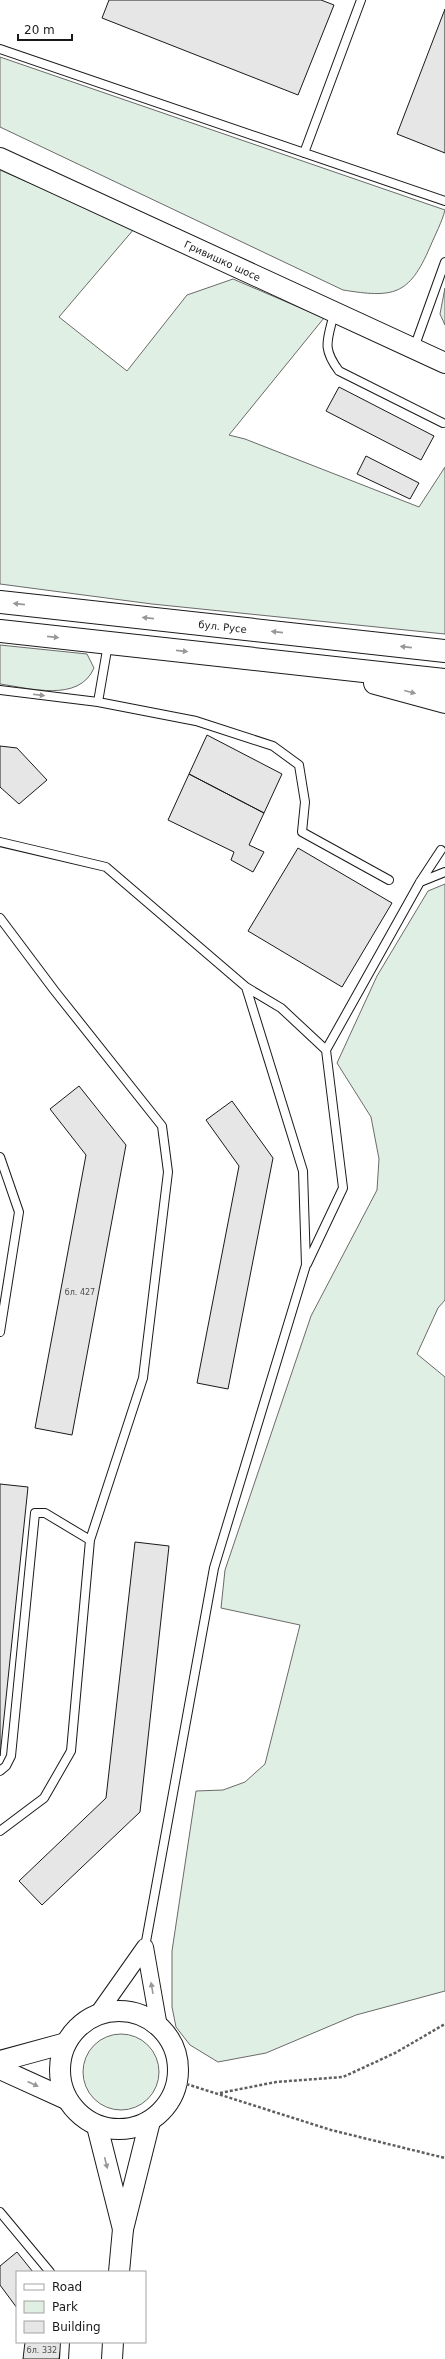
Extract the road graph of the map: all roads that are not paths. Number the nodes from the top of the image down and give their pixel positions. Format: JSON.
{"nodes":[{"id":1,"x":361,"y":0,"type":"edge"},
{"id":2,"x":0,"y":49,"type":"edge"},
{"id":3,"x":304,"y":153,"type":"junction"},
{"id":4,"x":0,"y":158,"type":"edge"},
{"id":5,"x":445,"y":201,"type":"edge"},
{"id":6,"x":444,"y":266,"type":"edge"},
{"id":7,"x":335,"y":312,"type":"junction"},
{"id":8,"x":414,"y":349,"type":"junction"},
{"id":9,"x":445,"y":363,"type":"edge"},
{"id":10,"x":444,"y":423,"type":"dead end"},
{"id":11,"x":0,"y":602,"type":"edge"},
{"id":12,"x":0,"y":631,"type":"edge"},
{"id":13,"x":108,"y":643,"type":"junction"},
{"id":14,"x":445,"y":651,"type":"edge"},
{"id":15,"x":304,"y":665,"type":"junction"},
{"id":16,"x":445,"y":680,"type":"edge"},
{"id":17,"x":0,"y":690,"type":"edge"},
{"id":18,"x":98,"y":702,"type":"junction"},
{"id":19,"x":445,"y":702,"type":"edge"},
{"id":20,"x":0,"y":842,"type":"edge"},
{"id":21,"x":441,"y":850,"type":"dead end"},
{"id":22,"x":445,"y":872,"type":"edge"},
{"id":23,"x":389,"y":880,"type":"dead end"},
{"id":24,"x":420,"y":882,"type":"junction"},
{"id":25,"x":0,"y":918,"type":"edge"},
{"id":26,"x":246,"y":987,"type":"junction"},
{"id":27,"x":326,"y":1050,"type":"junction"},
{"id":28,"x":0,"y":1157,"type":"edge"},
{"id":29,"x":306,"y":1265,"type":"junction"},
{"id":30,"x":0,"y":1332,"type":"edge"},
{"id":31,"x":90,"y":1540,"type":"junction"},
{"id":32,"x":0,"y":1771,"type":"edge"},
{"id":33,"x":0,"y":1830,"type":"edge"},
{"id":34,"x":145,"y":1947,"type":"junction"},
{"id":35,"x":97,"y":2015,"type":"junction"},
{"id":36,"x":159,"y":2027,"type":"junction"},
{"id":37,"x":66,"y":2043,"type":"junction"},
{"id":38,"x":0,"y":2061,"type":"edge"},
{"id":39,"x":0,"y":2069,"type":"edge"},
{"id":40,"x":66,"y":2099,"type":"junction"},
{"id":41,"x":150,"y":2121,"type":"junction"},
{"id":42,"x":97,"y":2126,"type":"junction"},
{"id":43,"x":0,"y":2212,"type":"edge"},
{"id":44,"x":123,"y":2229,"type":"junction"},
{"id":45,"x":49,"y":2271,"type":"edge"},
{"id":46,"x":119,"y":2271,"type":"edge"},
{"id":47,"x":66,"y":2343,"type":"edge"},
{"id":48,"x":114,"y":2343,"type":"edge"},
{"id":49,"x":64,"y":2359,"type":"edge"},
{"id":50,"x":112,"y":2359,"type":"edge"}],
"edges":[{"from":1,"to":3,"type":"lane"},
{"from":2,"to":3,"type":"lane"},
{"from":3,"to":5,"type":"lane"},
{"from":4,"to":7,"type":"street","name":"Гривишко шосе"},
{"from":6,"to":8,"type":"lane"},
{"from":7,"to":8,"type":"street","name":"Гривишко шосе"},
{"from":7,"to":10,"type":"lane"},
{"from":8,"to":9,"type":"street","name":"Гривишко шосе"},
{"from":14,"to":11,"type":"main road","name":"бул. Русе","one_way":true},
{"from":12,"to":13,"type":"main road","one_way":true},
{"from":13,"to":15,"type":"main road","one_way":true},
{"from":13,"to":18,"type":"lane"},
{"from":15,"to":16,"type":"main road"},
{"from":15,"to":19,"type":"main road","one_way":true},
{"from":17,"to":18,"type":"lane","one_way":true},
{"from":18,"to":23,"type":"lane"},
{"from":20,"to":26,"type":"lane"},
{"from":21,"to":24,"type":"lane"},
{"from":22,"to":24,"type":"lane"},
{"from":24,"to":27,"type":"lane"},
{"from":25,"to":31,"type":"lane"},
{"from":26,"to":27,"type":"lane"},
{"from":26,"to":29,"type":"lane"},
{"from":27,"to":29,"type":"lane"},
{"from":28,"to":30,"type":"lane"},
{"from":29,"to":34,"type":"lane"},
{"from":31,"to":32,"type":"lane"},
{"from":31,"to":33,"type":"lane"},
{"from":34,"to":35,"type":"street"},
{"from":36,"to":34,"type":"street","one_way":true},
{"from":35,"to":36,"type":"street"},
{"from":35,"to":37,"type":"street"},
{"from":36,"to":41,"type":"street"},
{"from":37,"to":38,"type":"street"},
{"from":37,"to":40,"type":"street"},
{"from":39,"to":40,"type":"street","one_way":true},
{"from":40,"to":42,"type":"street"},
{"from":41,"to":42,"type":"street"},
{"from":41,"to":44,"type":"street"},
{"from":42,"to":44,"type":"street","one_way":true},
{"from":43,"to":45,"type":"lane"},
{"from":44,"to":46,"type":"street"},
{"from":47,"to":49,"type":"lane"},
{"from":48,"to":50,"type":"street"}]}
